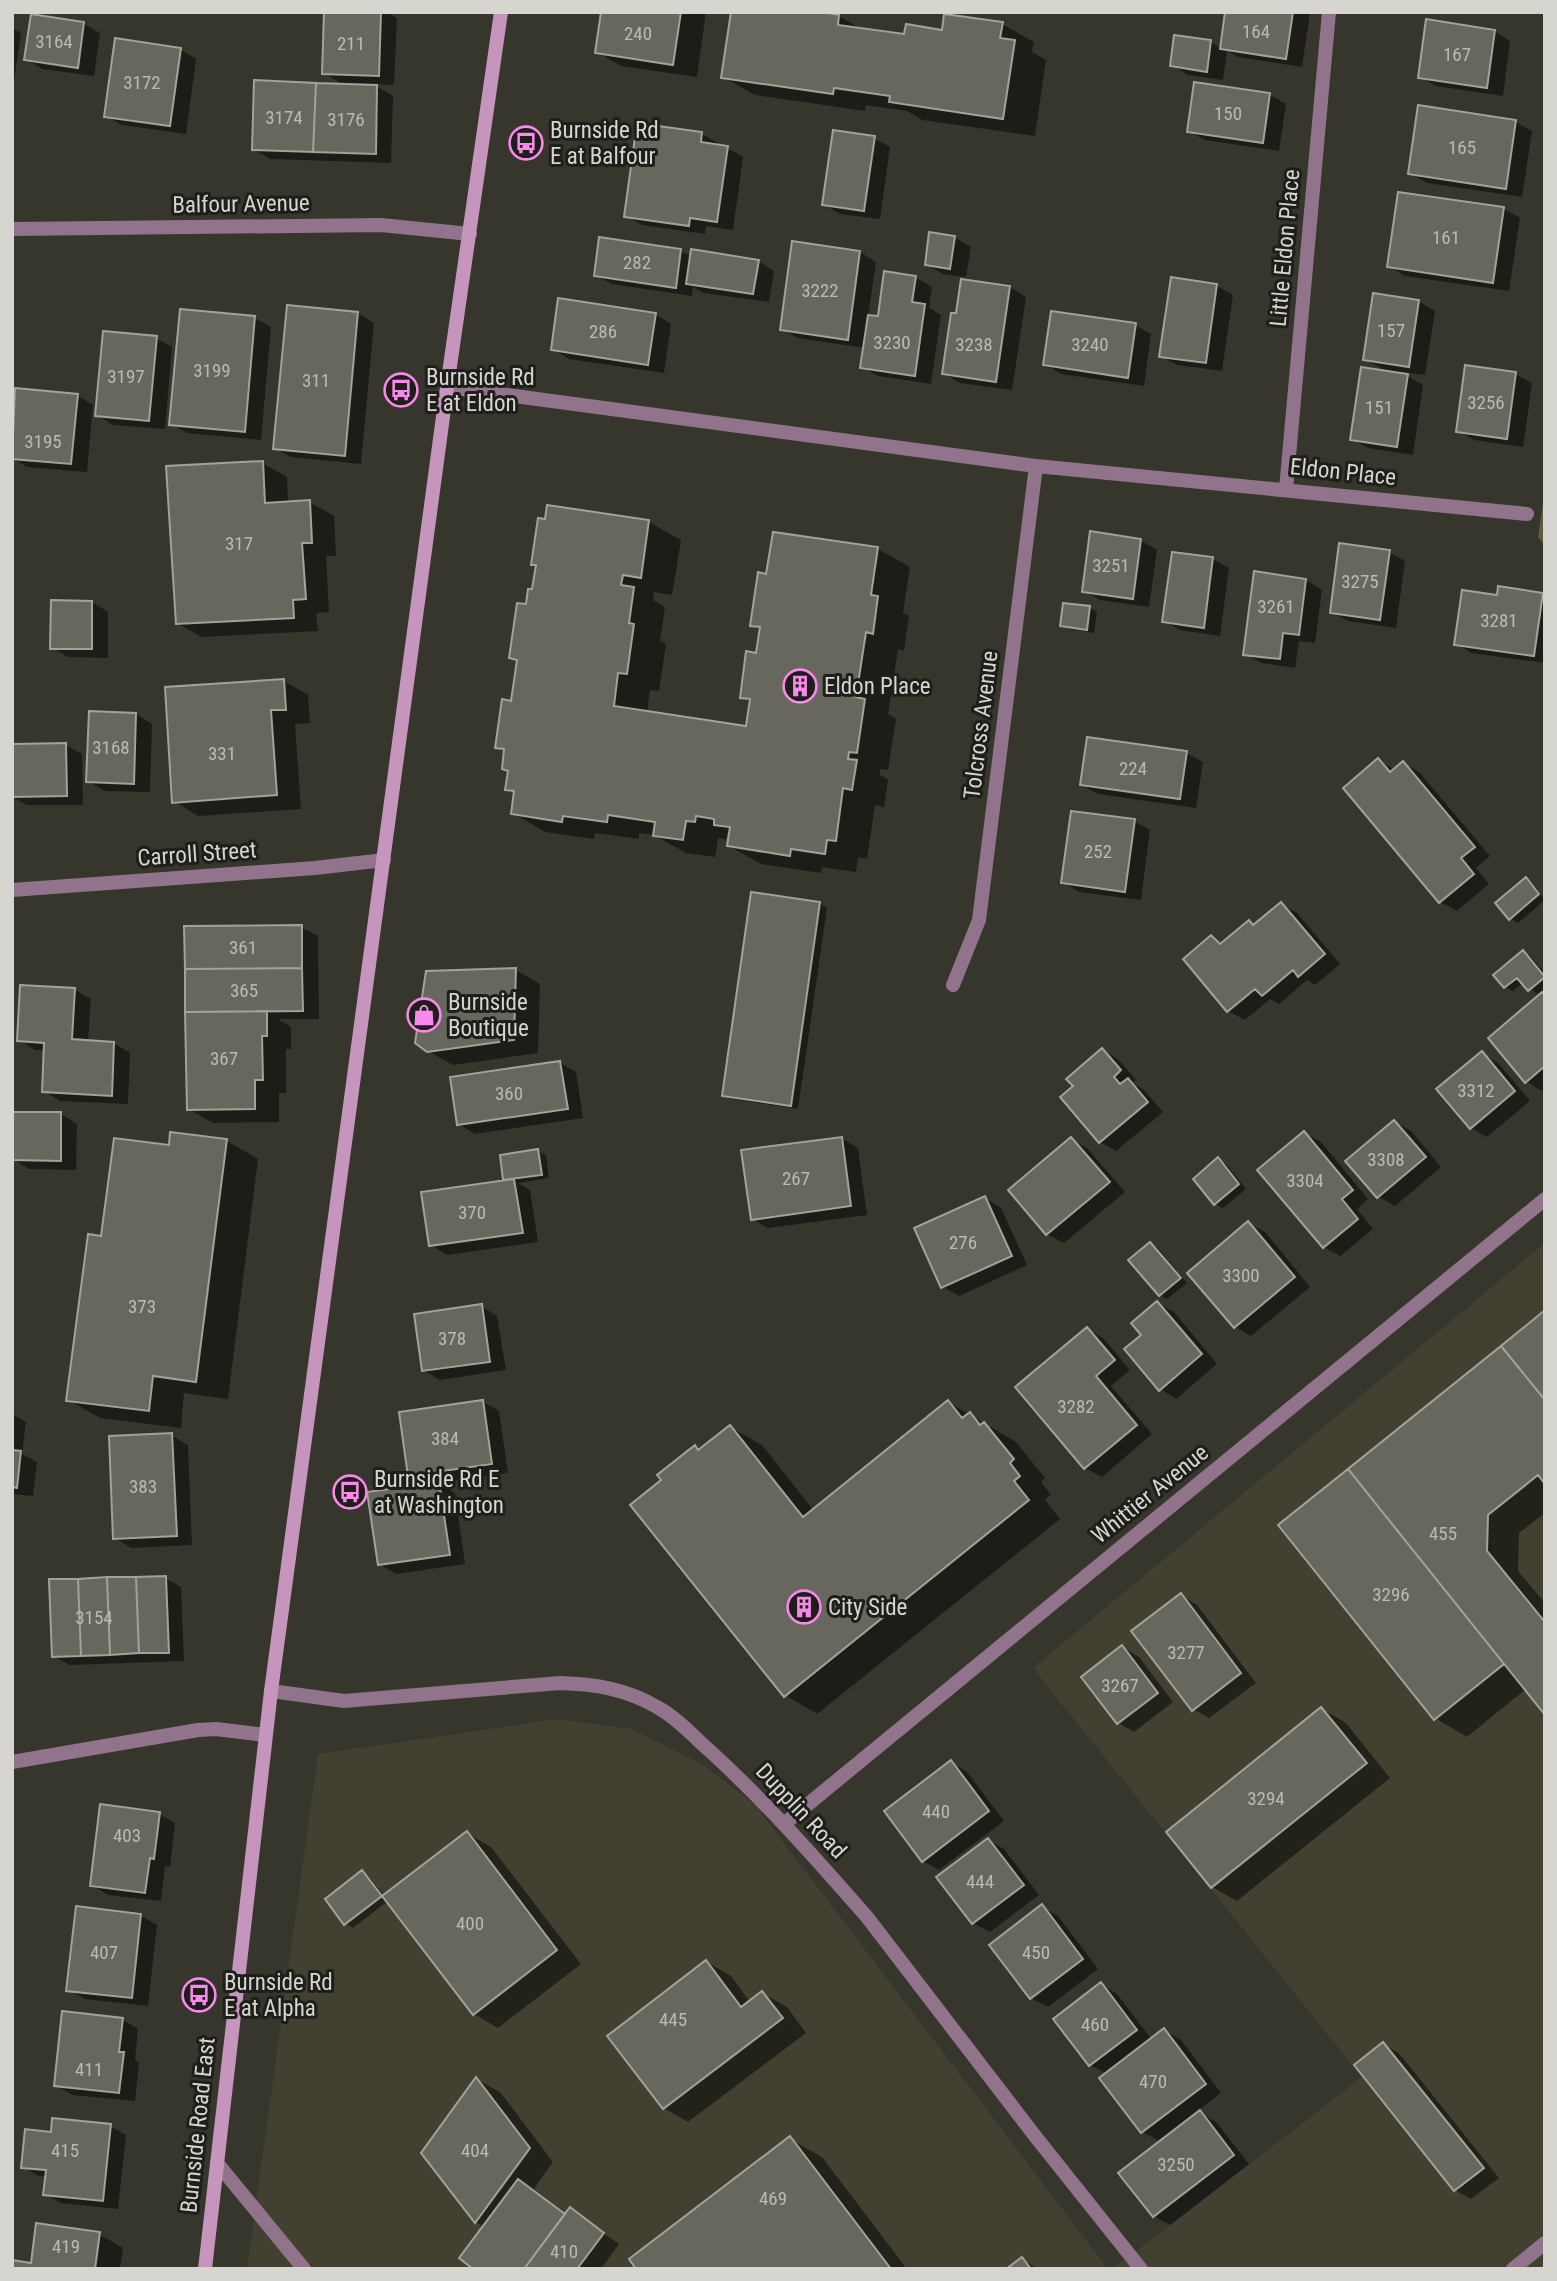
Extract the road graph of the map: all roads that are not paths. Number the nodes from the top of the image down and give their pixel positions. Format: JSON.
{"nodes":[{"id":1,"x":501,"y":12,"type":"edge"},
{"id":2,"x":1329,"y":12,"type":"edge"},
{"id":3,"x":12,"y":229,"type":"edge"},
{"id":4,"x":470,"y":234,"type":"junction"},
{"id":5,"x":447,"y":387,"type":"junction"},
{"id":6,"x":1036,"y":466,"type":"junction"},
{"id":7,"x":1286,"y":489,"type":"junction"},
{"id":8,"x":1527,"y":514,"type":"dead end"},
{"id":9,"x":384,"y":860,"type":"junction"},
{"id":10,"x":12,"y":890,"type":"edge"},
{"id":11,"x":953,"y":985,"type":"dead end"},
{"id":12,"x":1545,"y":1199,"type":"edge"},
{"id":13,"x":271,"y":1691,"type":"junction"},
{"id":14,"x":265,"y":1735,"type":"junction"},
{"id":15,"x":12,"y":1762,"type":"edge"},
{"id":16,"x":784,"y":1824,"type":"junction"},
{"id":17,"x":217,"y":2163,"type":"junction"},
{"id":18,"x":1545,"y":2243,"type":"edge"},
{"id":19,"x":205,"y":2269,"type":"edge"},
{"id":20,"x":304,"y":2269,"type":"edge"},
{"id":21,"x":1141,"y":2269,"type":"edge"},
{"id":22,"x":1513,"y":2269,"type":"edge"}],
"edges":[{"from":1,"to":4,"type":"main road","name":"Burnside Road East"},
{"from":2,"to":7,"type":"street","name":"Little Eldon Place"},
{"from":3,"to":4,"type":"street","name":"Balfour Avenue"},
{"from":4,"to":5,"type":"main road","name":"Burnside Road East"},
{"from":5,"to":6,"type":"street","name":"Eldon Place"},
{"from":5,"to":9,"type":"main road","name":"Burnside Road East"},
{"from":6,"to":7,"type":"street","name":"Eldon Place"},
{"from":6,"to":11,"type":"street","name":"Tolcross Avenue"},
{"from":7,"to":8,"type":"street","name":"Eldon Place"},
{"from":9,"to":10,"type":"street","name":"Carroll Street"},
{"from":9,"to":13,"type":"main road","name":"Burnside Road East"},
{"from":12,"to":16,"type":"street","name":"Whittier Avenue"},
{"from":13,"to":14,"type":"main road","name":"Burnside Road East"},
{"from":13,"to":16,"type":"street","name":"Dupplin Road"},
{"from":14,"to":15,"type":"street"},
{"from":14,"to":17,"type":"main road","name":"Burnside Road East"},
{"from":16,"to":21,"type":"street","name":"Dupplin Road"},
{"from":17,"to":19,"type":"main road","name":"Burnside Road East"},
{"from":17,"to":20,"type":"street"},
{"from":18,"to":22,"type":"street"}]}
